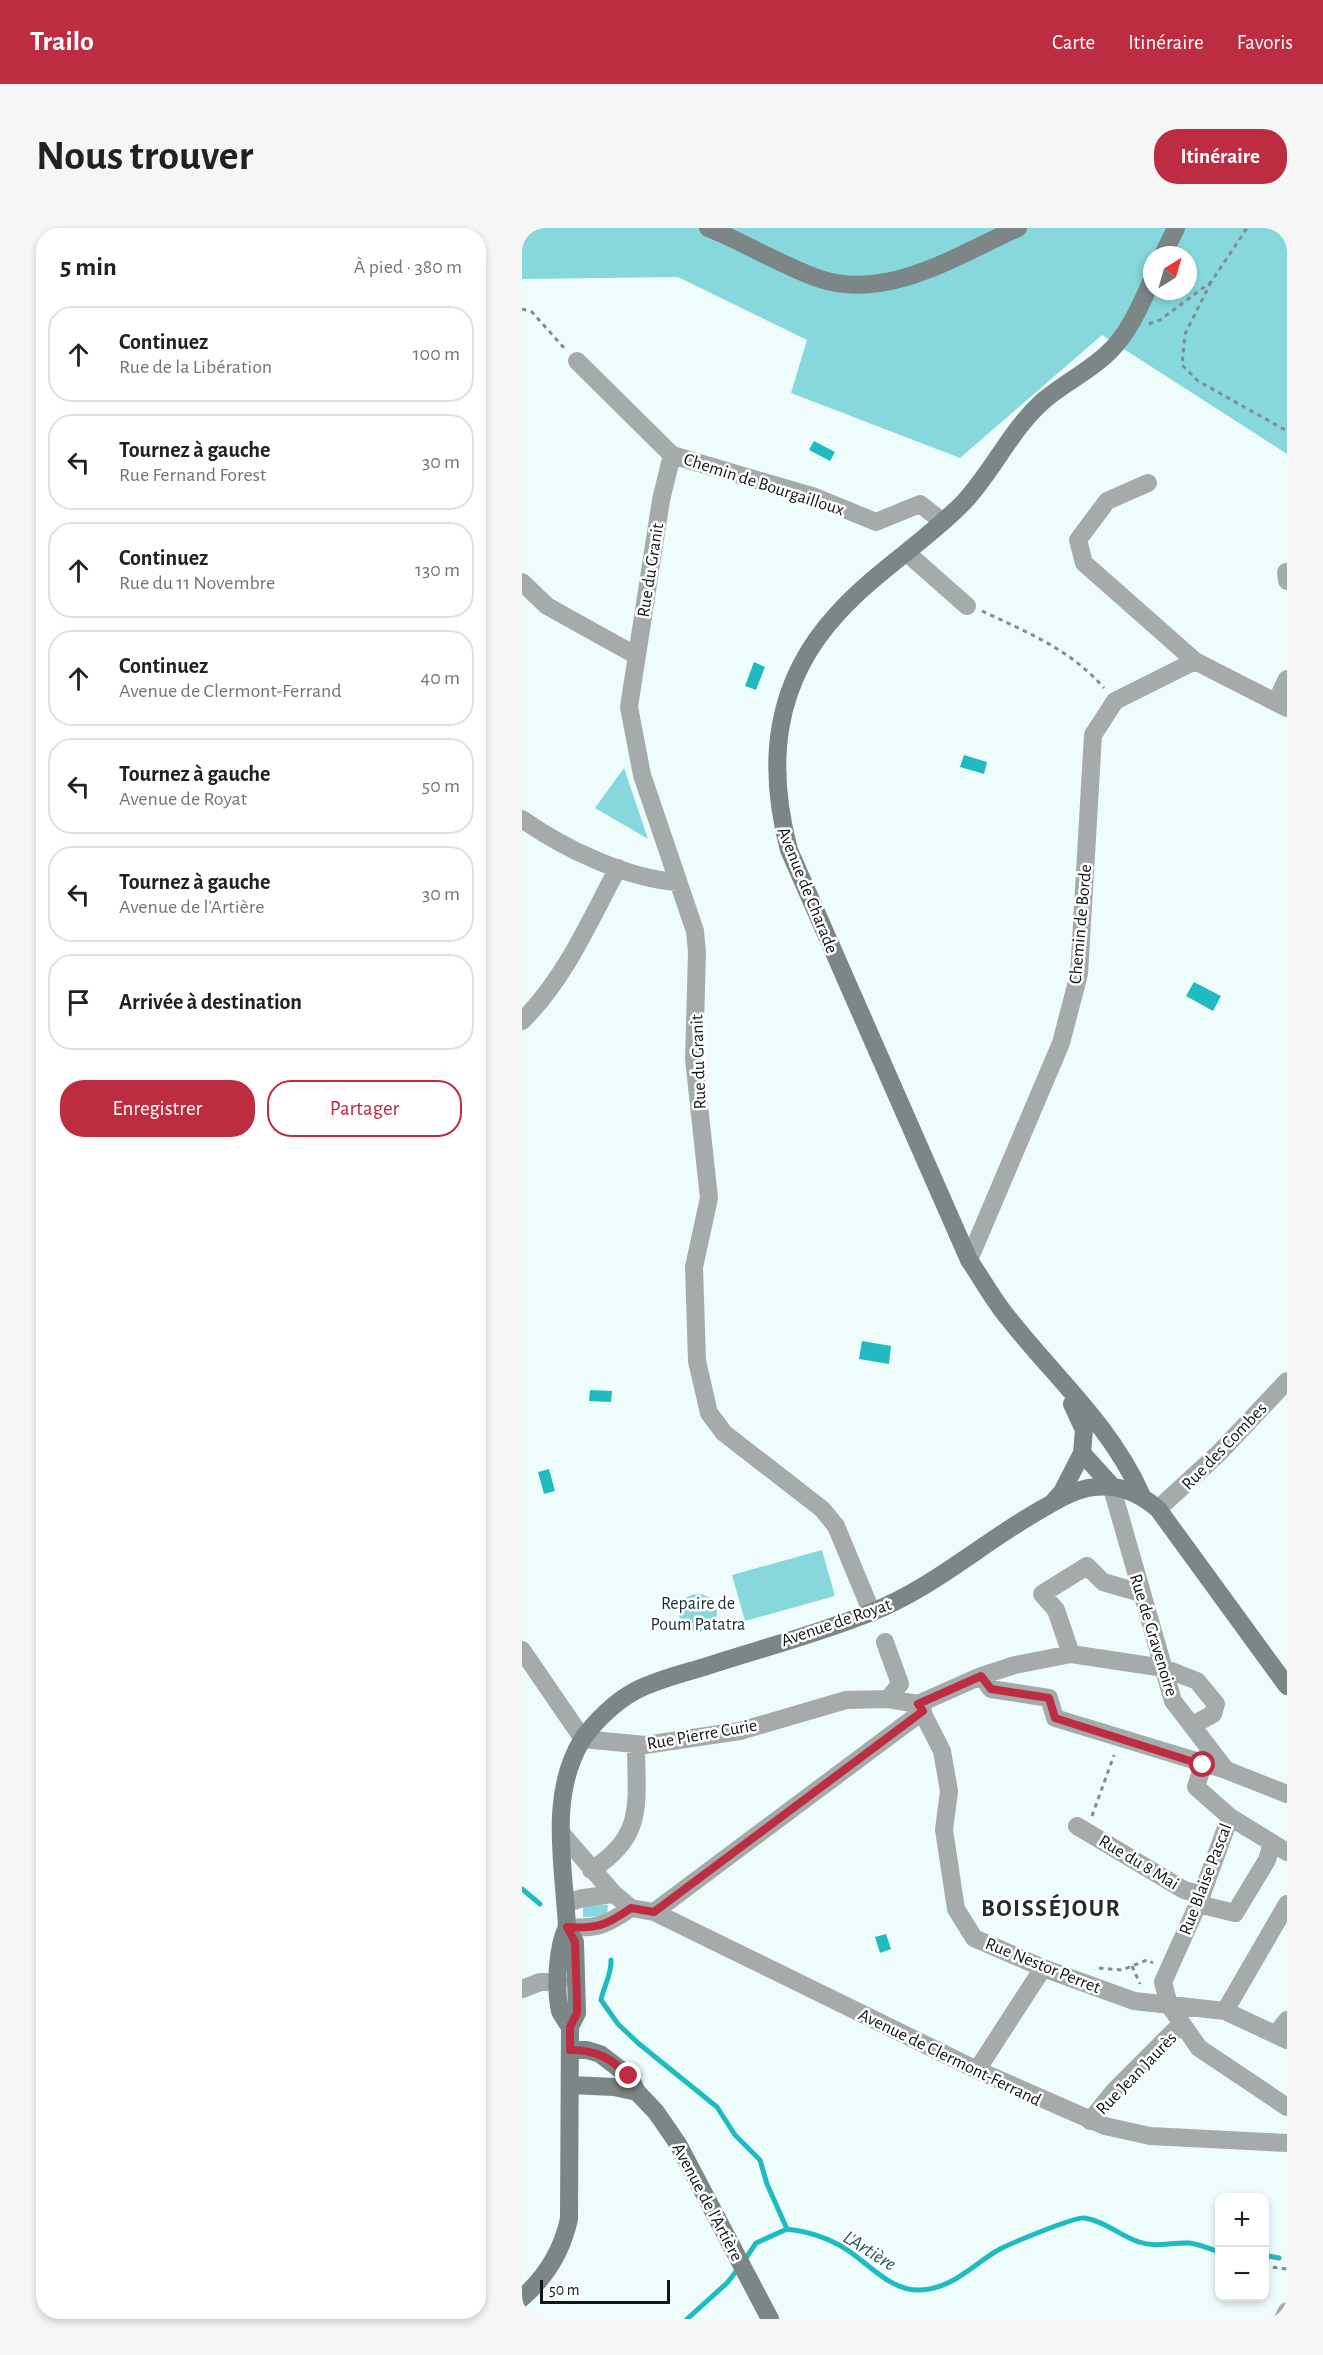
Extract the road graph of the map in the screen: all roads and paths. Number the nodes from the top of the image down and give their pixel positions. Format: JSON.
{"nodes":[{"id":1,"x":708,"y":228,"type":"edge"},
{"id":2,"x":1018,"y":228,"type":"edge"},
{"id":3,"x":1176,"y":228,"type":"edge"},
{"id":4,"x":1247,"y":228,"type":"edge"},
{"id":5,"x":1167,"y":246,"type":"edge"},
{"id":6,"x":1211,"y":282,"type":"junction"},
{"id":7,"x":1143,"y":300,"type":"edge"},
{"id":8,"x":522,"y":309,"type":"edge"},
{"id":9,"x":1123,"y":334,"type":"junction"},
{"id":10,"x":577,"y":361,"type":"joint"},
{"id":11,"x":1287,"y":431,"type":"edge"},
{"id":12,"x":672,"y":455,"type":"junction"},
{"id":13,"x":1148,"y":483,"type":"dead end"},
{"id":14,"x":943,"y":522,"type":"junction"},
{"id":15,"x":907,"y":553,"type":"junction"},
{"id":16,"x":522,"y":582,"type":"edge"},
{"id":17,"x":967,"y":606,"type":"joint"},
{"id":18,"x":637,"y":656,"type":"junction"},
{"id":19,"x":1194,"y":661,"type":"junction"},
{"id":20,"x":1287,"y":679,"type":"edge"},
{"id":21,"x":1115,"y":701,"type":"junction"},
{"id":22,"x":1281,"y":705,"type":"edge"},
{"id":23,"x":522,"y":819,"type":"edge"},
{"id":24,"x":618,"y":868,"type":"junction"},
{"id":25,"x":678,"y":882,"type":"junction"},
{"id":26,"x":522,"y":1020,"type":"edge"},
{"id":27,"x":969,"y":1260,"type":"junction"},
{"id":28,"x":1057,"y":1372,"type":"junction"},
{"id":29,"x":1287,"y":1381,"type":"edge"},
{"id":30,"x":1082,"y":1453,"type":"junction"},
{"id":31,"x":1111,"y":1485,"type":"junction"},
{"id":32,"x":1141,"y":1494,"type":"junction"},
{"id":33,"x":1052,"y":1503,"type":"junction"},
{"id":34,"x":1158,"y":1509,"type":"junction"},
{"id":35,"x":1141,"y":1593,"type":"junction"},
{"id":36,"x":872,"y":1613,"type":"junction"},
{"id":37,"x":885,"y":1642,"type":"dead end"},
{"id":38,"x":522,"y":1650,"type":"edge"},
{"id":39,"x":1071,"y":1653,"type":"junction"},
{"id":40,"x":1164,"y":1668,"type":"junction"},
{"id":41,"x":981,"y":1676,"type":"junction"},
{"id":42,"x":1287,"y":1686,"type":"edge"},
{"id":43,"x":888,"y":1699,"type":"junction"},
{"id":44,"x":920,"y":1708,"type":"junction"},
{"id":45,"x":1193,"y":1725,"type":"junction"},
{"id":46,"x":583,"y":1739,"type":"junction"},
{"id":47,"x":1120,"y":1739,"type":"junction"},
{"id":48,"x":636,"y":1744,"type":"junction"},
{"id":49,"x":1203,"y":1765,"type":"junction"},
{"id":50,"x":1226,"y":1770,"type":"junction"},
{"id":51,"x":1287,"y":1794,"type":"edge"},
{"id":52,"x":1230,"y":1817,"type":"junction"},
{"id":53,"x":1082,"y":1828,"type":"joint"},
{"id":54,"x":561,"y":1833,"type":"junction"},
{"id":55,"x":1279,"y":1848,"type":"edge"},
{"id":56,"x":591,"y":1870,"type":"junction"},
{"id":57,"x":614,"y":1894,"type":"junction"},
{"id":58,"x":1200,"y":1900,"type":"junction"},
{"id":59,"x":566,"y":1903,"type":"junction"},
{"id":60,"x":1287,"y":1904,"type":"edge"},
{"id":61,"x":631,"y":1908,"type":"junction"},
{"id":62,"x":654,"y":1912,"type":"junction"},
{"id":63,"x":567,"y":1927,"type":"junction"},
{"id":64,"x":1092,"y":1966,"type":"dead end"},
{"id":65,"x":1132,"y":1966,"type":"junction"},
{"id":66,"x":1043,"y":1968,"type":"junction"},
{"id":67,"x":1167,"y":1971,"type":"junction"},
{"id":68,"x":559,"y":1982,"type":"junction"},
{"id":69,"x":1140,"y":1984,"type":"dead end"},
{"id":70,"x":522,"y":1989,"type":"edge"},
{"id":71,"x":1169,"y":2005,"type":"junction"},
{"id":72,"x":1225,"y":2011,"type":"junction"},
{"id":73,"x":1181,"y":2024,"type":"junction"},
{"id":74,"x":570,"y":2027,"type":"junction"},
{"id":75,"x":1283,"y":2031,"type":"edge"},
{"id":76,"x":570,"y":2050,"type":"junction"},
{"id":77,"x":977,"y":2070,"type":"junction"},
{"id":78,"x":571,"y":2085,"type":"junction"},
{"id":79,"x":637,"y":2092,"type":"junction"},
{"id":80,"x":1287,"y":2107,"type":"edge"},
{"id":81,"x":1090,"y":2121,"type":"junction"},
{"id":82,"x":1287,"y":2143,"type":"edge"},
{"id":83,"x":1269,"y":2267,"type":"edge"},
{"id":84,"x":1287,"y":2269,"type":"edge"},
{"id":85,"x":522,"y":2298,"type":"edge"},
{"id":86,"x":1287,"y":2311,"type":"edge"},
{"id":87,"x":770,"y":2319,"type":"edge"},
{"id":88,"x":1283,"y":2319,"type":"edge"}],
"edges":[{"from":1,"to":2,"type":"street"},
{"from":3,"to":5,"type":"street"},
{"from":4,"to":6,"type":"path"},
{"from":6,"to":9,"type":"path"},
{"from":6,"to":11,"type":"path"},
{"from":7,"to":9,"type":"street","name":"Avenue de Charade"},
{"from":8,"to":10,"type":"path"},
{"from":9,"to":14,"type":"street","name":"Avenue de Charade"},
{"from":10,"to":12,"type":"street","name":"Chemin de Bourgailloux"},
{"from":12,"to":14,"type":"street","name":"Chemin de Bourgailloux"},
{"from":12,"to":18,"type":"street","name":"Rue du Granit"},
{"from":13,"to":19,"type":"street"},
{"from":14,"to":15,"type":"street","name":"Avenue de Charade"},
{"from":15,"to":17,"type":"street"},
{"from":15,"to":27,"type":"street","name":"Avenue de Charade"},
{"from":16,"to":18,"type":"street"},
{"from":17,"to":21,"type":"path"},
{"from":18,"to":25,"type":"street","name":"Rue du Granit"},
{"from":19,"to":21,"type":"street"},
{"from":19,"to":22,"type":"street"},
{"from":20,"to":22,"type":"street"},
{"from":21,"to":27,"type":"street","name":"Chemin de Borde"},
{"from":23,"to":24,"type":"street"},
{"from":24,"to":25,"type":"street"},
{"from":24,"to":26,"type":"street"},
{"from":25,"to":36,"type":"street","name":"Rue du Granit"},
{"from":27,"to":28,"type":"street","name":"Avenue de Charade"},
{"from":28,"to":30,"type":"street","name":"Avenue de Charade"},
{"from":28,"to":32,"type":"street","name":"Avenue de Charade"},
{"from":29,"to":34,"type":"street","name":"Rue des Combes"},
{"from":30,"to":31,"type":"street"},
{"from":30,"to":33,"type":"street","name":"Avenue de Charade"},
{"from":31,"to":32,"type":"street","name":"Avenue de Royat"},
{"from":31,"to":33,"type":"street","name":"Avenue de Royat"},
{"from":31,"to":35,"type":"street","name":"Rue de Gravenoire"},
{"from":32,"to":34,"type":"street","name":"Avenue de Royat"},
{"from":33,"to":36,"type":"street","name":"Avenue de Royat"},
{"from":34,"to":42,"type":"street","name":"Avenue de Royat"},
{"from":35,"to":39,"type":"street"},
{"from":35,"to":40,"type":"street","name":"Rue de Gravenoire"},
{"from":36,"to":46,"type":"street","name":"Avenue de Royat"},
{"from":37,"to":43,"type":"street"},
{"from":38,"to":46,"type":"street"},
{"from":39,"to":40,"type":"street"},
{"from":39,"to":41,"type":"street"},
{"from":40,"to":45,"type":"street","name":"Rue de Gravenoire"},
{"from":40,"to":45,"type":"street"},
{"from":41,"to":44,"type":"street"},
{"from":41,"to":47,"type":"street"},
{"from":43,"to":44,"type":"street","name":"Rue Pierre Curie"},
{"from":43,"to":48,"type":"street","name":"Rue Pierre Curie"},
{"from":44,"to":62,"type":"street"},
{"from":44,"to":66,"type":"street","name":"Rue Nestor Perret"},
{"from":45,"to":50,"type":"street","name":"Rue de Gravenoire"},
{"from":46,"to":48,"type":"street","name":"Rue Pierre Curie"},
{"from":46,"to":54,"type":"street","name":"Avenue de Royat"},
{"from":47,"to":49,"type":"street"},
{"from":47,"to":53,"type":"path"},
{"from":48,"to":56,"type":"street"},
{"from":49,"to":50,"type":"street"},
{"from":49,"to":52,"type":"street","name":"Rue Blaise Pascal"},
{"from":50,"to":51,"type":"street"},
{"from":52,"to":55,"type":"street"},
{"from":52,"to":58,"type":"street","name":"Rue Blaise Pascal"},
{"from":53,"to":58,"type":"street","name":"Rue du 8 Mai"},
{"from":54,"to":56,"type":"street","name":"Avenue de Clermont-Ferrand"},
{"from":54,"to":59,"type":"street","name":"Avenue de Royat"},
{"from":55,"to":58,"type":"street","name":"Rue du 8 Mai"},
{"from":56,"to":57,"type":"street","name":"Avenue de Clermont-Ferrand"},
{"from":57,"to":59,"type":"street"},
{"from":57,"to":61,"type":"street","name":"Avenue de Clermont-Ferrand"},
{"from":58,"to":67,"type":"street","name":"Rue Blaise Pascal"},
{"from":59,"to":63,"type":"street","name":"Avenue de Royat"},
{"from":60,"to":72,"type":"street"},
{"from":61,"to":62,"type":"street","name":"Avenue de Clermont-Ferrand"},
{"from":61,"to":63,"type":"street"},
{"from":62,"to":77,"type":"street","name":"Avenue de Clermont-Ferrand"},
{"from":63,"to":68,"type":"street","name":"Avenue de Royat"},
{"from":63,"to":74,"type":"street","name":"Avenue de Royat"},
{"from":64,"to":65,"type":"path"},
{"from":65,"to":67,"type":"path"},
{"from":65,"to":69,"type":"path"},
{"from":66,"to":71,"type":"street","name":"Rue Nestor Perret"},
{"from":66,"to":77,"type":"street"},
{"from":67,"to":71,"type":"street","name":"Rue Blaise Pascal"},
{"from":68,"to":70,"type":"street"},
{"from":68,"to":74,"type":"street","name":"Avenue de Royat"},
{"from":71,"to":72,"type":"street","name":"Rue Nestor Perret"},
{"from":71,"to":73,"type":"street"},
{"from":72,"to":75,"type":"street","name":"Rue Nestor Perret"},
{"from":73,"to":80,"type":"street"},
{"from":73,"to":81,"type":"street","name":"Rue Jean Jaurès"},
{"from":74,"to":76,"type":"street"},
{"from":76,"to":78,"type":"street"},
{"from":76,"to":79,"type":"street","name":"Avenue de l'Artière"},
{"from":77,"to":81,"type":"street","name":"Avenue de Clermont-Ferrand"},
{"from":78,"to":79,"type":"street"},
{"from":78,"to":85,"type":"street"},
{"from":79,"to":87,"type":"street","name":"Avenue de l'Artière"},
{"from":81,"to":82,"type":"street","name":"Avenue de Clermont-Ferrand"},
{"from":83,"to":84,"type":"path"},
{"from":86,"to":88,"type":"street"}]}
